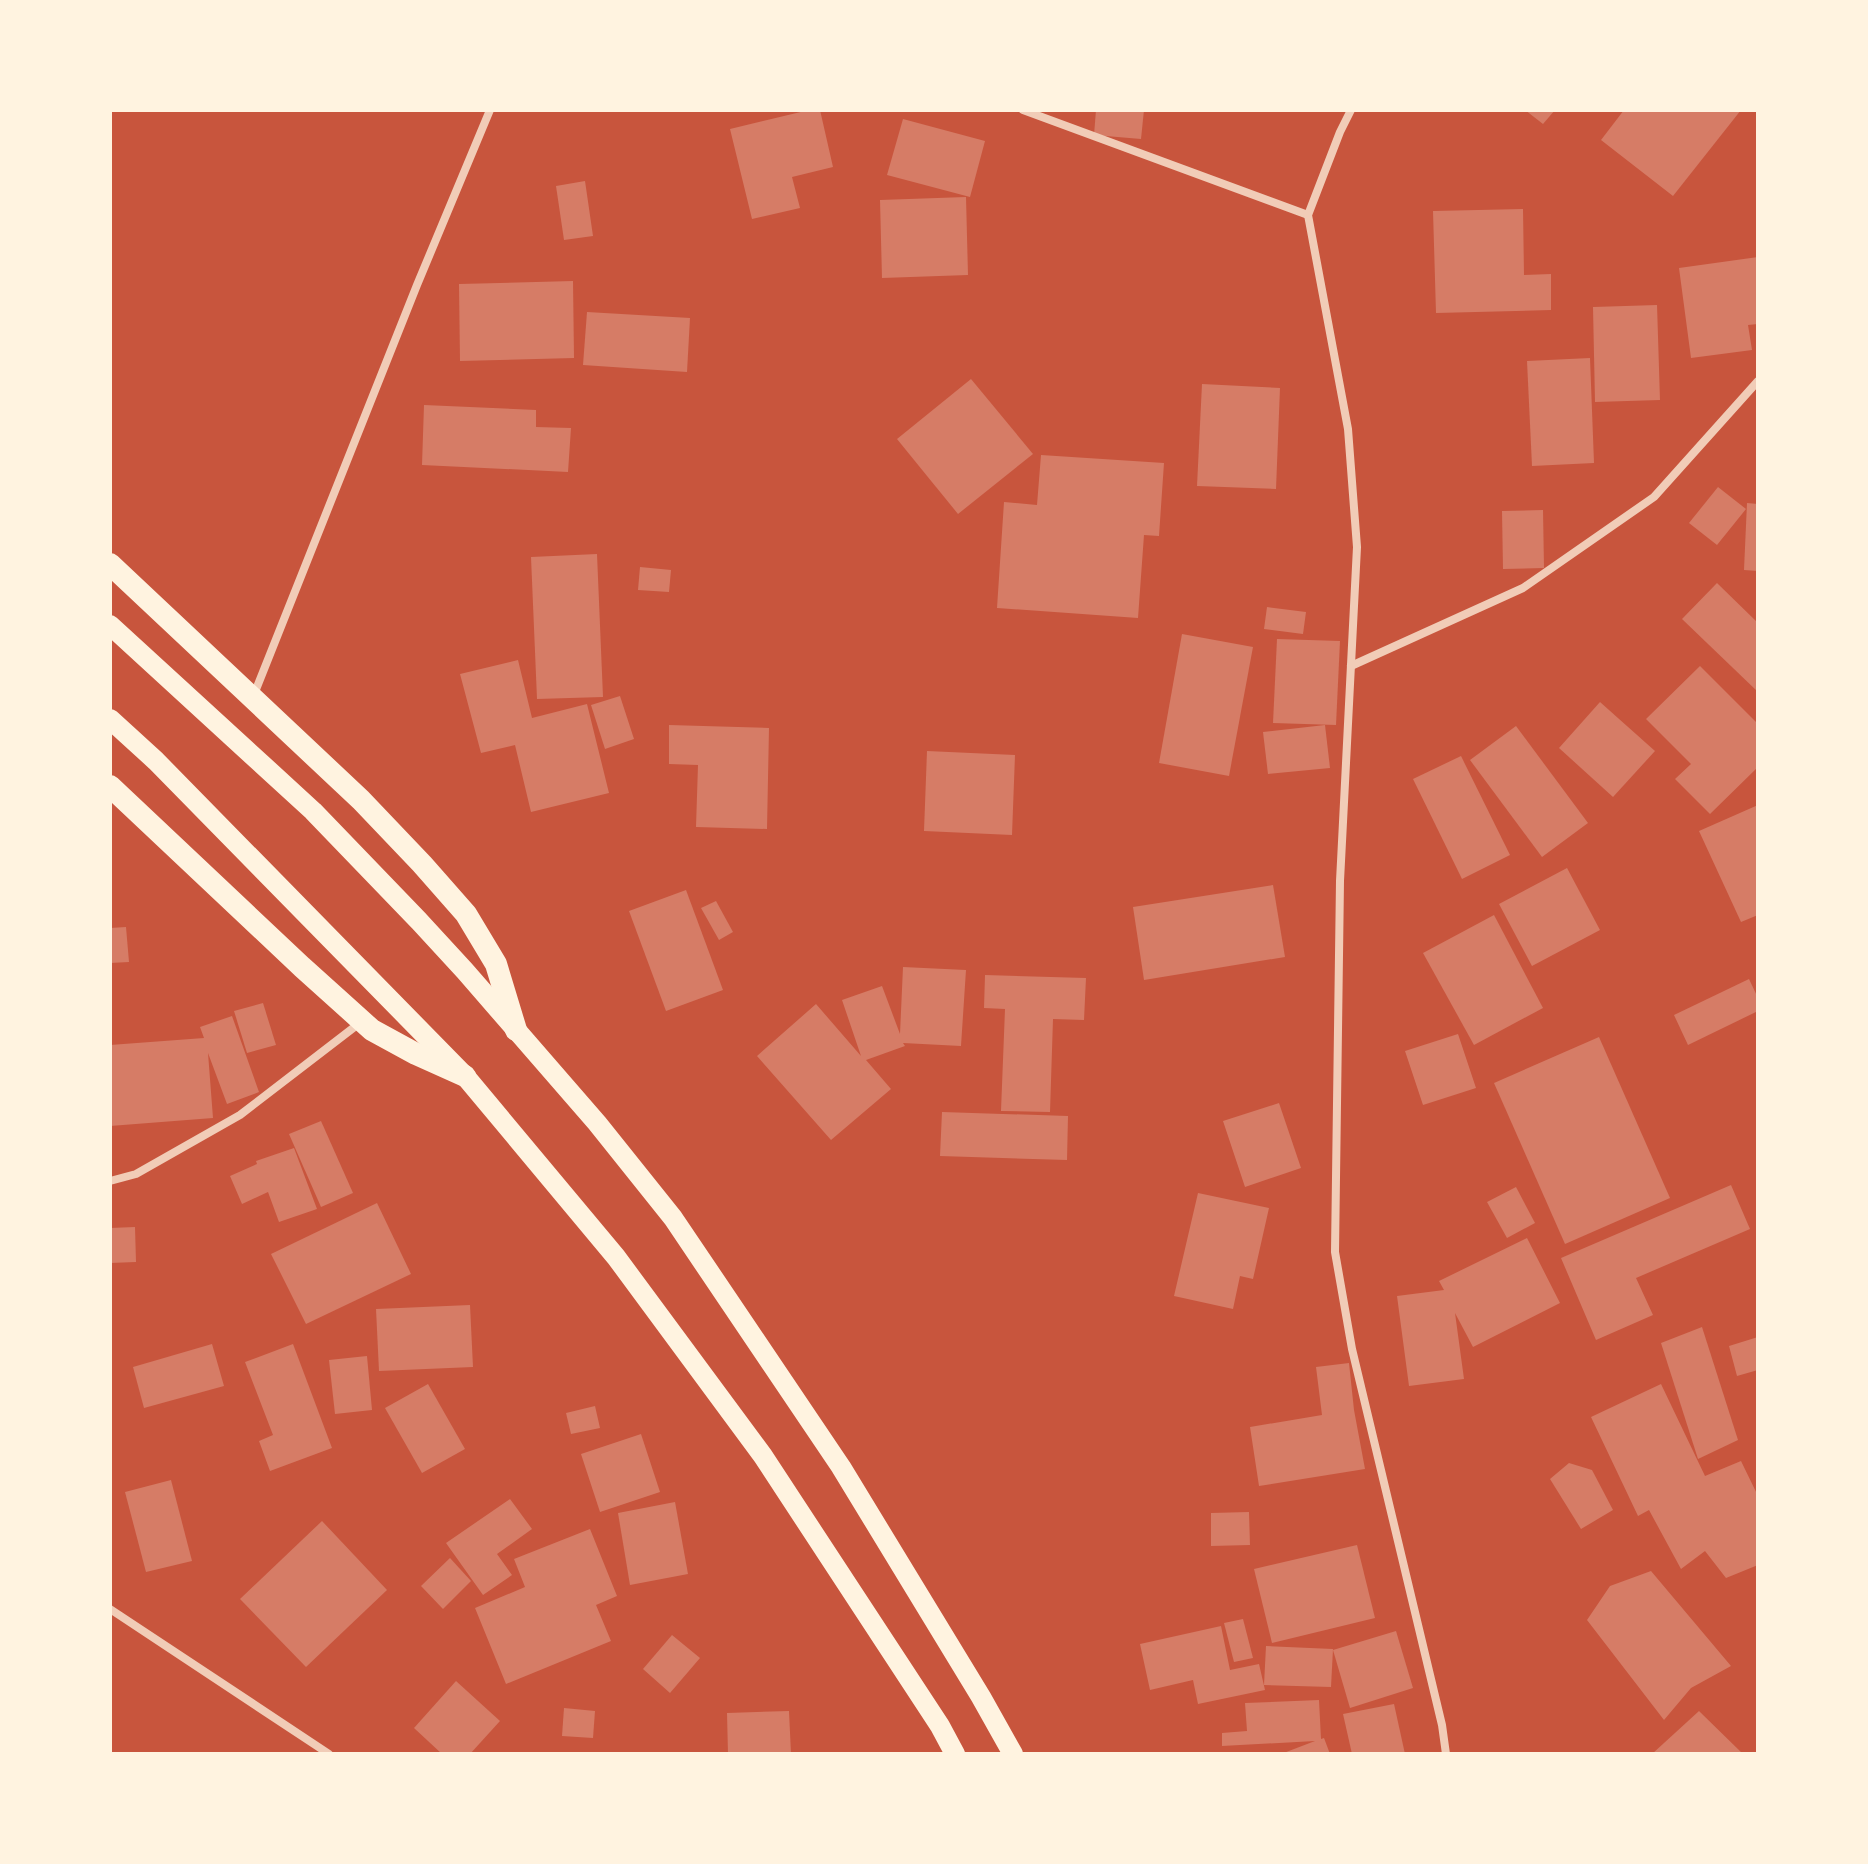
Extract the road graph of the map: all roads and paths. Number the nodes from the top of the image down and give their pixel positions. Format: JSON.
{"nodes":[{"id":1,"x":490,"y":110,"type":"edge"},
{"id":2,"x":1023,"y":110,"type":"edge"},
{"id":3,"x":1351,"y":110,"type":"edge"},
{"id":4,"x":1308,"y":215,"type":"junction"},
{"id":5,"x":1758,"y":381,"type":"edge"},
{"id":6,"x":110,"y":564,"type":"edge"},
{"id":7,"x":110,"y":625,"type":"edge"},
{"id":8,"x":1351,"y":666,"type":"junction"},
{"id":9,"x":253,"y":698,"type":"junction"},
{"id":10,"x":110,"y":719,"type":"edge"},
{"id":11,"x":110,"y":786,"type":"edge"},
{"id":12,"x":362,"y":1021,"type":"junction"},
{"id":13,"x":516,"y":1030,"type":"junction"},
{"id":14,"x":465,"y":1076,"type":"junction"},
{"id":15,"x":110,"y":1181,"type":"edge"},
{"id":16,"x":110,"y":1609,"type":"edge"},
{"id":17,"x":329,"y":1754,"type":"edge"},
{"id":18,"x":955,"y":1754,"type":"edge"},
{"id":19,"x":1013,"y":1754,"type":"edge"},
{"id":20,"x":1446,"y":1754,"type":"edge"}],
"edges":[{"from":1,"to":9,"type":"street"},
{"from":2,"to":4,"type":"street"},
{"from":3,"to":4,"type":"street"},
{"from":4,"to":8,"type":"street"},
{"from":5,"to":8,"type":"street"},
{"from":6,"to":9,"type":"highway"},
{"from":7,"to":13,"type":"main road"},
{"from":8,"to":20,"type":"street"},
{"from":9,"to":13,"type":"highway"},
{"from":10,"to":14,"type":"main road"},
{"from":11,"to":12,"type":"highway"},
{"from":12,"to":14,"type":"highway"},
{"from":12,"to":15,"type":"street"},
{"from":13,"to":19,"type":"main road"},
{"from":14,"to":18,"type":"main road"},
{"from":16,"to":17,"type":"street"}]}
